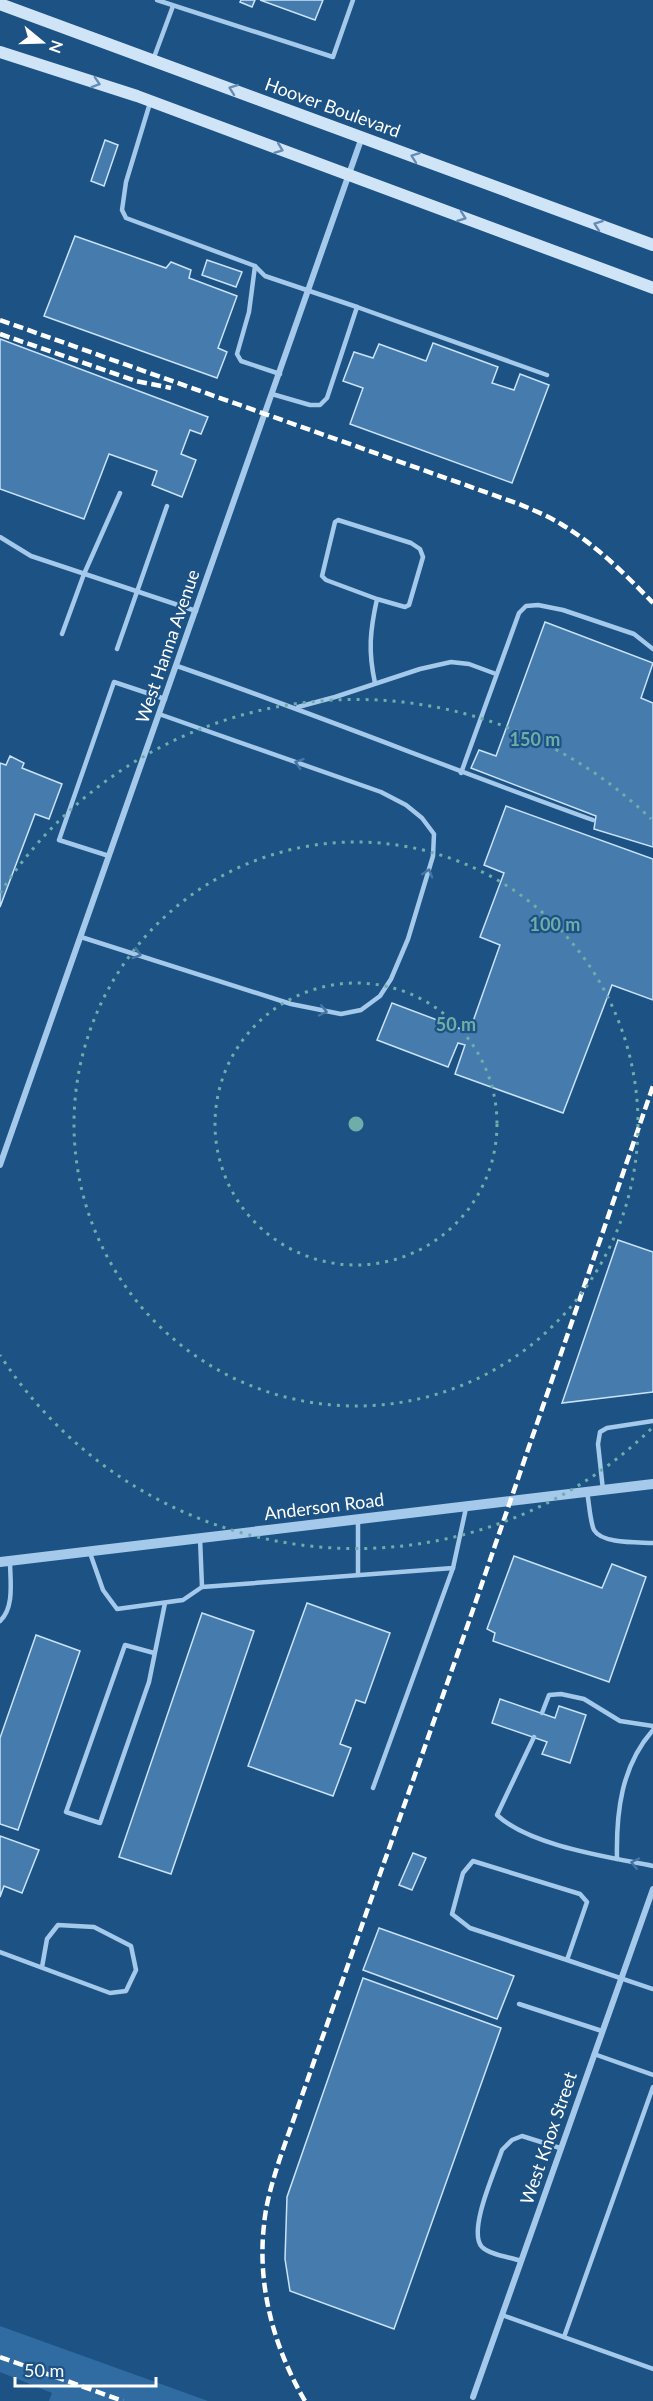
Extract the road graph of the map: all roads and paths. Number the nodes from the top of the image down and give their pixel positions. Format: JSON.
{"nodes":[{"id":1,"x":157,"y":0,"type":"edge"},
{"id":2,"x":354,"y":0,"type":"edge"},
{"id":3,"x":0,"y":4,"type":"edge"},
{"id":4,"x":173,"y":6,"type":"junction"},
{"id":5,"x":0,"y":52,"type":"edge"},
{"id":6,"x":153,"y":60,"type":"junction"},
{"id":7,"x":151,"y":101,"type":"junction"},
{"id":8,"x":362,"y":137,"type":"junction"},
{"id":9,"x":348,"y":176,"type":"junction"},
{"id":10,"x":653,"y":245,"type":"edge"},
{"id":11,"x":255,"y":266,"type":"junction"},
{"id":12,"x":653,"y":288,"type":"edge"},
{"id":13,"x":309,"y":289,"type":"junction"},
{"id":14,"x":357,"y":306,"type":"junction"},
{"id":15,"x":280,"y":374,"type":"junction"},
{"id":16,"x":548,"y":375,"type":"dead end"},
{"id":17,"x":272,"y":394,"type":"junction"},
{"id":18,"x":120,"y":493,"type":"dead end"},
{"id":19,"x":166,"y":506,"type":"dead end"},
{"id":20,"x":0,"y":537,"type":"edge"},
{"id":21,"x":84,"y":574,"type":"junction"},
{"id":22,"x":136,"y":591,"type":"junction"},
{"id":23,"x":377,"y":599,"type":"junction"},
{"id":24,"x":196,"y":610,"type":"junction"},
{"id":25,"x":62,"y":634,"type":"dead end"},
{"id":26,"x":117,"y":649,"type":"dead end"},
{"id":27,"x":653,"y":649,"type":"edge"},
{"id":28,"x":177,"y":666,"type":"junction"},
{"id":29,"x":496,"y":674,"type":"junction"},
{"id":30,"x":375,"y":683,"type":"junction"},
{"id":31,"x":165,"y":699,"type":"junction"},
{"id":32,"x":296,"y":707,"type":"junction"},
{"id":33,"x":159,"y":714,"type":"junction"},
{"id":34,"x":461,"y":773,"type":"junction"},
{"id":35,"x":593,"y":820,"type":"dead end"},
{"id":36,"x":109,"y":856,"type":"junction"},
{"id":37,"x":81,"y":937,"type":"junction"},
{"id":38,"x":0,"y":1165,"type":"edge"},
{"id":39,"x":653,"y":1421,"type":"edge"},
{"id":40,"x":653,"y":1484,"type":"edge"},
{"id":41,"x":603,"y":1490,"type":"junction"},
{"id":42,"x":587,"y":1491,"type":"junction"},
{"id":43,"x":466,"y":1506,"type":"junction"},
{"id":44,"x":358,"y":1519,"type":"junction"},
{"id":45,"x":200,"y":1538,"type":"junction"},
{"id":46,"x":653,"y":1543,"type":"edge"},
{"id":47,"x":89,"y":1552,"type":"junction"},
{"id":48,"x":5,"y":1562,"type":"edge"},
{"id":49,"x":453,"y":1568,"type":"junction"},
{"id":50,"x":358,"y":1575,"type":"junction"},
{"id":51,"x":202,"y":1587,"type":"junction"},
{"id":52,"x":165,"y":1603,"type":"junction"},
{"id":53,"x":0,"y":1620,"type":"edge"},
{"id":54,"x":154,"y":1653,"type":"junction"},
{"id":55,"x":542,"y":1713,"type":"dead end"},
{"id":56,"x":653,"y":1728,"type":"edge"},
{"id":57,"x":534,"y":1737,"type":"dead end"},
{"id":58,"x":373,"y":1788,"type":"dead end"},
{"id":59,"x":617,"y":1859,"type":"junction"},
{"id":60,"x":653,"y":1866,"type":"edge"},
{"id":61,"x":653,"y":1889,"type":"edge"},
{"id":62,"x":0,"y":1952,"type":"edge"},
{"id":63,"x":567,"y":1960,"type":"junction"},
{"id":64,"x":42,"y":1967,"type":"junction"},
{"id":65,"x":620,"y":1980,"type":"junction"},
{"id":66,"x":653,"y":1989,"type":"edge"},
{"id":67,"x":519,"y":2004,"type":"dead end"},
{"id":68,"x":602,"y":2031,"type":"junction"},
{"id":69,"x":594,"y":2054,"type":"junction"},
{"id":70,"x":653,"y":2075,"type":"edge"},
{"id":71,"x":653,"y":2087,"type":"edge"},
{"id":72,"x":560,"y":2148,"type":"junction"},
{"id":73,"x":521,"y":2261,"type":"junction"},
{"id":74,"x":502,"y":2315,"type":"junction"},
{"id":75,"x":564,"y":2337,"type":"junction"},
{"id":76,"x":653,"y":2369,"type":"edge"},
{"id":77,"x":473,"y":2397,"type":"dead end"}],
"edges":[{"from":1,"to":4,"type":"lane"},
{"from":2,"to":4,"type":"lane"},
{"from":3,"to":6,"type":"main road","name":"Hoover Boulevard"},
{"from":4,"to":6,"type":"lane"},
{"from":5,"to":7,"type":"main road","one_way":true},
{"from":8,"to":6,"type":"main road","name":"Hoover Boulevard","one_way":true},
{"from":7,"to":9,"type":"main road","one_way":true},
{"from":7,"to":11,"type":"lane"},
{"from":8,"to":9,"type":"street","name":"West Hanna Avenue"},
{"from":10,"to":8,"type":"main road","name":"Hoover Boulevard","one_way":true},
{"from":9,"to":12,"type":"main road","one_way":true},
{"from":9,"to":13,"type":"street","name":"West Hanna Avenue"},
{"from":11,"to":13,"type":"lane"},
{"from":11,"to":15,"type":"lane"},
{"from":13,"to":14,"type":"lane"},
{"from":13,"to":15,"type":"street","name":"West Hanna Avenue"},
{"from":14,"to":16,"type":"lane"},
{"from":14,"to":17,"type":"lane"},
{"from":15,"to":17,"type":"street","name":"West Hanna Avenue"},
{"from":17,"to":24,"type":"street","name":"West Hanna Avenue"},
{"from":18,"to":21,"type":"lane"},
{"from":19,"to":22,"type":"lane"},
{"from":20,"to":21,"type":"lane"},
{"from":21,"to":22,"type":"lane"},
{"from":21,"to":25,"type":"lane"},
{"from":22,"to":24,"type":"lane"},
{"from":22,"to":26,"type":"lane"},
{"from":23,"to":23,"type":"lane"},
{"from":23,"to":30,"type":"lane"},
{"from":24,"to":28,"type":"street","name":"West Hanna Avenue"},
{"from":27,"to":29,"type":"lane"},
{"from":28,"to":31,"type":"street","name":"West Hanna Avenue"},
{"from":28,"to":32,"type":"lane"},
{"from":29,"to":30,"type":"lane"},
{"from":29,"to":34,"type":"lane"},
{"from":30,"to":32,"type":"lane"},
{"from":31,"to":33,"type":"street","name":"West Hanna Avenue"},
{"from":31,"to":36,"type":"lane"},
{"from":32,"to":34,"type":"lane"},
{"from":33,"to":36,"type":"street","name":"West Hanna Avenue"},
{"from":37,"to":33,"type":"lane","one_way":true},
{"from":34,"to":35,"type":"lane"},
{"from":36,"to":37,"type":"street","name":"West Hanna Avenue"},
{"from":37,"to":38,"type":"street","name":"West Hanna Avenue"},
{"from":39,"to":41,"type":"lane"},
{"from":40,"to":41,"type":"street","name":"Anderson Road"},
{"from":41,"to":42,"type":"street","name":"Anderson Road"},
{"from":42,"to":43,"type":"street","name":"Anderson Road"},
{"from":42,"to":46,"type":"lane"},
{"from":43,"to":44,"type":"street","name":"Anderson Road"},
{"from":43,"to":49,"type":"lane"},
{"from":44,"to":45,"type":"street","name":"Anderson Road"},
{"from":44,"to":50,"type":"lane"},
{"from":45,"to":47,"type":"street","name":"Anderson Road"},
{"from":45,"to":51,"type":"lane"},
{"from":47,"to":48,"type":"street","name":"Anderson Road"},
{"from":47,"to":52,"type":"lane"},
{"from":48,"to":53,"type":"lane"},
{"from":49,"to":50,"type":"lane"},
{"from":49,"to":58,"type":"lane"},
{"from":50,"to":51,"type":"lane"},
{"from":51,"to":52,"type":"lane"},
{"from":52,"to":54,"type":"lane"},
{"from":54,"to":54,"type":"lane"},
{"from":55,"to":56,"type":"lane"},
{"from":56,"to":59,"type":"lane"},
{"from":57,"to":59,"type":"lane"},
{"from":60,"to":59,"type":"lane","one_way":true},
{"from":61,"to":65,"type":"street","name":"West Knox Street"},
{"from":62,"to":64,"type":"lane"},
{"from":63,"to":63,"type":"lane"},
{"from":63,"to":65,"type":"lane"},
{"from":64,"to":64,"type":"lane"},
{"from":65,"to":66,"type":"lane"},
{"from":65,"to":68,"type":"street","name":"West Knox Street"},
{"from":67,"to":68,"type":"lane"},
{"from":68,"to":69,"type":"street","name":"West Knox Street"},
{"from":69,"to":70,"type":"lane"},
{"from":69,"to":72,"type":"street","name":"West Knox Street"},
{"from":71,"to":75,"type":"lane"},
{"from":72,"to":73,"type":"street","name":"West Knox Street"},
{"from":72,"to":73,"type":"lane"},
{"from":73,"to":74,"type":"street","name":"West Knox Street"},
{"from":74,"to":75,"type":"lane"},
{"from":74,"to":77,"type":"street","name":"West Knox Street"},
{"from":75,"to":76,"type":"lane"}]}
